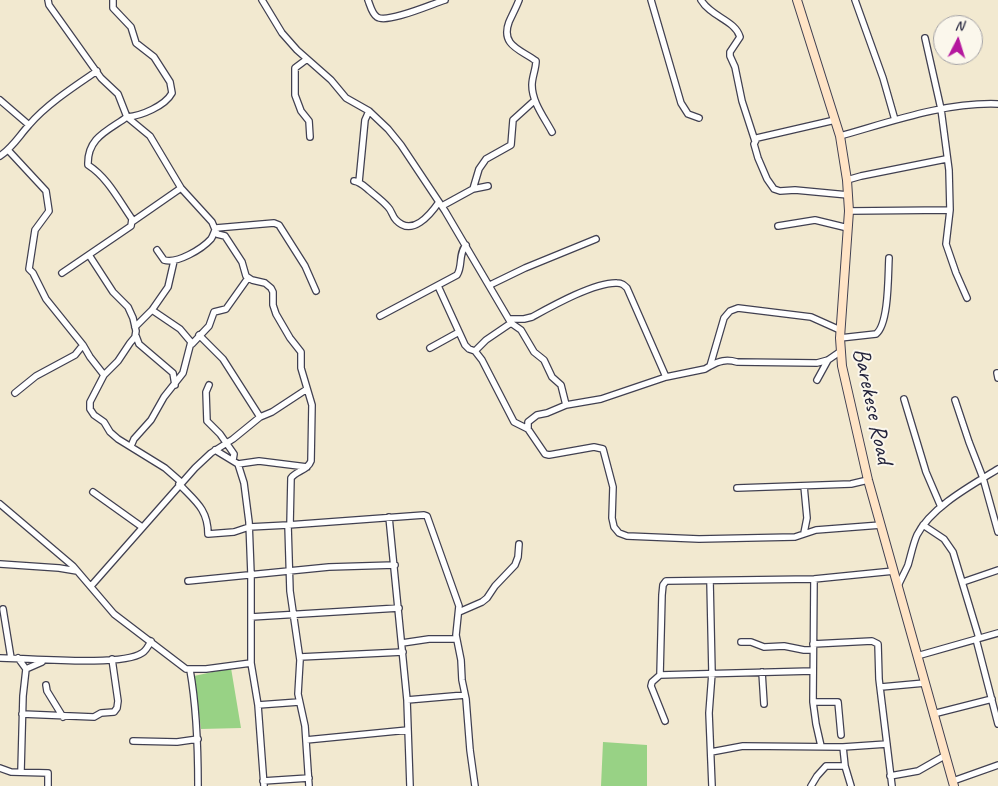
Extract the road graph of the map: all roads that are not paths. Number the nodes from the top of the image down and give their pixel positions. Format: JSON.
{"nodes":[{"id":1,"x":48,"y":0,"type":"edge"},
{"id":2,"x":106,"y":0,"type":"edge"},
{"id":3,"x":113,"y":0,"type":"edge"},
{"id":4,"x":263,"y":0,"type":"edge"},
{"id":5,"x":368,"y":0,"type":"edge"},
{"id":6,"x":445,"y":0,"type":"edge"},
{"id":7,"x":519,"y":0,"type":"edge"},
{"id":8,"x":651,"y":0,"type":"edge"},
{"id":9,"x":700,"y":0,"type":"edge"},
{"id":10,"x":797,"y":0,"type":"edge"},
{"id":11,"x":855,"y":0,"type":"edge"},
{"id":12,"x":113,"y":8,"type":"junction"},
{"id":13,"x":925,"y":38,"type":"dead end"},
{"id":14,"x":307,"y":59,"type":"junction"},
{"id":15,"x":96,"y":71,"type":"junction"},
{"id":16,"x":0,"y":100,"type":"edge"},
{"id":17,"x":534,"y":100,"type":"junction"},
{"id":18,"x":998,"y":104,"type":"edge"},
{"id":19,"x":941,"y":110,"type":"junction"},
{"id":20,"x":369,"y":111,"type":"junction"},
{"id":21,"x":127,"y":117,"type":"junction"},
{"id":22,"x":699,"y":118,"type":"dead end"},
{"id":23,"x":835,"y":120,"type":"junction"},
{"id":24,"x":895,"y":120,"type":"junction"},
{"id":25,"x":29,"y":125,"type":"junction"},
{"id":26,"x":552,"y":132,"type":"dead end"},
{"id":27,"x":840,"y":136,"type":"junction"},
{"id":28,"x":310,"y":137,"type":"dead end"},
{"id":29,"x":754,"y":141,"type":"junction"},
{"id":30,"x":8,"y":150,"type":"junction"},
{"id":31,"x":0,"y":156,"type":"edge"},
{"id":32,"x":946,"y":159,"type":"junction"},
{"id":33,"x":847,"y":180,"type":"junction"},
{"id":34,"x":488,"y":186,"type":"dead end"},
{"id":35,"x":181,"y":188,"type":"junction"},
{"id":36,"x":473,"y":189,"type":"junction"},
{"id":37,"x":848,"y":195,"type":"junction"},
{"id":38,"x":440,"y":204,"type":"junction"},
{"id":39,"x":950,"y":210,"type":"junction"},
{"id":40,"x":849,"y":211,"type":"junction"},
{"id":41,"x":132,"y":222,"type":"junction"},
{"id":42,"x":778,"y":226,"type":"dead end"},
{"id":43,"x":216,"y":228,"type":"junction"},
{"id":44,"x":848,"y":228,"type":"junction"},
{"id":45,"x":596,"y":239,"type":"dead end"},
{"id":46,"x":466,"y":245,"type":"junction"},
{"id":47,"x":157,"y":250,"type":"dead end"},
{"id":48,"x":89,"y":255,"type":"junction"},
{"id":49,"x":888,"y":258,"type":"dead end"},
{"id":50,"x":174,"y":261,"type":"junction"},
{"id":51,"x":62,"y":273,"type":"dead end"},
{"id":52,"x":248,"y":278,"type":"junction"},
{"id":53,"x":490,"y":285,"type":"junction"},
{"id":54,"x":438,"y":286,"type":"junction"},
{"id":55,"x":316,"y":291,"type":"dead end"},
{"id":56,"x":967,"y":298,"type":"dead end"},
{"id":57,"x":152,"y":310,"type":"junction"},
{"id":58,"x":380,"y":316,"type":"dead end"},
{"id":59,"x":511,"y":321,"type":"junction"},
{"id":60,"x":135,"y":327,"type":"junction"},
{"id":61,"x":458,"y":332,"type":"junction"},
{"id":62,"x":840,"y":334,"type":"junction"},
{"id":63,"x":199,"y":335,"type":"junction"},
{"id":64,"x":136,"y":336,"type":"junction"},
{"id":65,"x":83,"y":344,"type":"junction"},
{"id":66,"x":192,"y":344,"type":"junction"},
{"id":67,"x":430,"y":348,"type":"dead end"},
{"id":68,"x":474,"y":351,"type":"junction"},
{"id":69,"x":840,"y":351,"type":"junction"},
{"id":70,"x":75,"y":355,"type":"junction"},
{"id":71,"x":90,"y":358,"type":"junction"},
{"id":72,"x":828,"y":360,"type":"junction"},
{"id":73,"x":710,"y":366,"type":"junction"},
{"id":74,"x":104,"y":375,"type":"junction"},
{"id":75,"x":666,"y":377,"type":"junction"},
{"id":76,"x":817,"y":380,"type":"dead end"},
{"id":77,"x":175,"y":384,"type":"junction"},
{"id":78,"x":209,"y":385,"type":"dead end"},
{"id":79,"x":307,"y":389,"type":"junction"},
{"id":80,"x":16,"y":393,"type":"dead end"},
{"id":81,"x":904,"y":399,"type":"dead end"},
{"id":82,"x":955,"y":400,"type":"dead end"},
{"id":83,"x":566,"y":405,"type":"junction"},
{"id":84,"x":260,"y":417,"type":"junction"},
{"id":85,"x":528,"y":429,"type":"junction"},
{"id":86,"x":226,"y":443,"type":"junction"},
{"id":87,"x":131,"y":446,"type":"junction"},
{"id":88,"x":215,"y":450,"type":"junction"},
{"id":89,"x":235,"y":462,"type":"junction"},
{"id":90,"x":307,"y":467,"type":"junction"},
{"id":91,"x":998,"y":469,"type":"edge"},
{"id":92,"x":982,"y":478,"type":"junction"},
{"id":93,"x":868,"y":480,"type":"junction"},
{"id":94,"x":180,"y":483,"type":"junction"},
{"id":95,"x":804,"y":486,"type":"junction"},
{"id":96,"x":736,"y":488,"type":"dead end"},
{"id":97,"x":93,"y":492,"type":"dead end"},
{"id":98,"x":0,"y":504,"type":"edge"},
{"id":99,"x":941,"y":507,"type":"junction"},
{"id":100,"x":390,"y":517,"type":"junction"},
{"id":101,"x":289,"y":525,"type":"junction"},
{"id":102,"x":881,"y":525,"type":"junction"},
{"id":103,"x":923,"y":525,"type":"junction"},
{"id":104,"x":142,"y":527,"type":"junction"},
{"id":105,"x":249,"y":527,"type":"junction"},
{"id":106,"x":998,"y":530,"type":"edge"},
{"id":107,"x":804,"y":533,"type":"junction"},
{"id":108,"x":519,"y":544,"type":"dead end"},
{"id":109,"x":0,"y":564,"type":"edge"},
{"id":110,"x":395,"y":565,"type":"junction"},
{"id":111,"x":289,"y":570,"type":"junction"},
{"id":112,"x":998,"y":570,"type":"edge"},
{"id":113,"x":78,"y":571,"type":"junction"},
{"id":114,"x":894,"y":571,"type":"junction"},
{"id":115,"x":251,"y":574,"type":"junction"},
{"id":116,"x":814,"y":579,"type":"junction"},
{"id":117,"x":188,"y":581,"type":"dead end"},
{"id":118,"x":710,"y":581,"type":"junction"},
{"id":119,"x":963,"y":582,"type":"junction"},
{"id":120,"x":91,"y":586,"type":"junction"},
{"id":121,"x":898,"y":586,"type":"junction"},
{"id":122,"x":399,"y":608,"type":"junction"},
{"id":123,"x":3,"y":609,"type":"dead end"},
{"id":124,"x":459,"y":612,"type":"junction"},
{"id":125,"x":294,"y":614,"type":"junction"},
{"id":126,"x":251,"y":617,"type":"junction"},
{"id":127,"x":998,"y":634,"type":"edge"},
{"id":128,"x":456,"y":639,"type":"junction"},
{"id":129,"x":977,"y":639,"type":"junction"},
{"id":130,"x":151,"y":641,"type":"junction"},
{"id":131,"x":741,"y":642,"type":"dead end"},
{"id":132,"x":402,"y":643,"type":"junction"},
{"id":133,"x":813,"y":647,"type":"junction"},
{"id":134,"x":403,"y":652,"type":"junction"},
{"id":135,"x":917,"y":656,"type":"junction"},
{"id":136,"x":300,"y":657,"type":"junction"},
{"id":137,"x":0,"y":658,"type":"edge"},
{"id":138,"x":15,"y":658,"type":"junction"},
{"id":139,"x":112,"y":660,"type":"junction"},
{"id":140,"x":44,"y":661,"type":"junction"},
{"id":141,"x":251,"y":663,"type":"junction"},
{"id":142,"x":26,"y":669,"type":"junction"},
{"id":143,"x":190,"y":670,"type":"junction"},
{"id":144,"x":813,"y":671,"type":"junction"},
{"id":145,"x":762,"y":672,"type":"junction"},
{"id":146,"x":712,"y":674,"type":"junction"},
{"id":147,"x":660,"y":675,"type":"junction"},
{"id":148,"x":925,"y":684,"type":"junction"},
{"id":149,"x":46,"y":685,"type":"dead end"},
{"id":150,"x":881,"y":687,"type":"junction"},
{"id":151,"x":465,"y":695,"type":"junction"},
{"id":152,"x":992,"y":699,"type":"junction"},
{"id":153,"x":407,"y":700,"type":"junction"},
{"id":154,"x":299,"y":702,"type":"junction"},
{"id":155,"x":813,"y":702,"type":"junction"},
{"id":156,"x":258,"y":704,"type":"junction"},
{"id":157,"x":764,"y":704,"type":"dead end"},
{"id":158,"x":22,"y":714,"type":"junction"},
{"id":159,"x":933,"y":714,"type":"junction"},
{"id":160,"x":63,"y":717,"type":"junction"},
{"id":161,"x":665,"y":721,"type":"dead end"},
{"id":162,"x":998,"y":724,"type":"edge"},
{"id":163,"x":408,"y":730,"type":"junction"},
{"id":164,"x":841,"y":735,"type":"dead end"},
{"id":165,"x":198,"y":739,"type":"junction"},
{"id":166,"x":133,"y":740,"type":"dead end"},
{"id":167,"x":306,"y":740,"type":"junction"},
{"id":168,"x":887,"y":744,"type":"junction"},
{"id":169,"x":821,"y":746,"type":"junction"},
{"id":170,"x":843,"y":746,"type":"junction"},
{"id":171,"x":711,"y":752,"type":"junction"},
{"id":172,"x":946,"y":755,"type":"junction"},
{"id":173,"x":998,"y":765,"type":"edge"},
{"id":174,"x":845,"y":766,"type":"junction"},
{"id":175,"x":0,"y":768,"type":"edge"},
{"id":176,"x":22,"y":771,"type":"junction"},
{"id":177,"x":890,"y":776,"type":"junction"},
{"id":178,"x":309,"y":778,"type":"junction"},
{"id":179,"x":263,"y":784,"type":"edge"},
{"id":180,"x":954,"y":784,"type":"edge"},
{"id":181,"x":48,"y":786,"type":"edge"},
{"id":182,"x":198,"y":786,"type":"edge"},
{"id":183,"x":309,"y":786,"type":"edge"},
{"id":184,"x":410,"y":786,"type":"edge"},
{"id":185,"x":475,"y":786,"type":"edge"},
{"id":186,"x":712,"y":786,"type":"edge"},
{"id":187,"x":811,"y":786,"type":"edge"},
{"id":188,"x":851,"y":786,"type":"edge"},
{"id":189,"x":892,"y":786,"type":"edge"}],
"edges":[{"from":1,"to":15,"type":"street"},
{"from":2,"to":12,"type":"street"},
{"from":3,"to":12,"type":"street"},
{"from":4,"to":14,"type":"street"},
{"from":5,"to":6,"type":"street"},
{"from":7,"to":17,"type":"street"},
{"from":8,"to":22,"type":"street"},
{"from":9,"to":29,"type":"street"},
{"from":10,"to":23,"type":"main road","name":"Barekese Road"},
{"from":11,"to":24,"type":"street"},
{"from":12,"to":21,"type":"street"},
{"from":13,"to":19,"type":"street"},
{"from":14,"to":20,"type":"street"},
{"from":14,"to":28,"type":"street"},
{"from":15,"to":21,"type":"street"},
{"from":15,"to":25,"type":"street"},
{"from":16,"to":25,"type":"street"},
{"from":17,"to":26,"type":"street"},
{"from":17,"to":36,"type":"street"},
{"from":18,"to":19,"type":"street"},
{"from":19,"to":24,"type":"street"},
{"from":19,"to":32,"type":"street"},
{"from":20,"to":38,"type":"street"},
{"from":20,"to":38,"type":"street"},
{"from":21,"to":35,"type":"street"},
{"from":21,"to":41,"type":"street"},
{"from":23,"to":27,"type":"main road","name":"Barekese Road"},
{"from":23,"to":29,"type":"street"},
{"from":24,"to":27,"type":"street"},
{"from":25,"to":30,"type":"street"},
{"from":27,"to":33,"type":"main road","name":"Barekese Road"},
{"from":29,"to":37,"type":"street"},
{"from":30,"to":31,"type":"street"},
{"from":30,"to":65,"type":"street"},
{"from":32,"to":33,"type":"street"},
{"from":32,"to":39,"type":"street"},
{"from":33,"to":37,"type":"main road","name":"Barekese Road"},
{"from":34,"to":36,"type":"street"},
{"from":35,"to":41,"type":"street"},
{"from":35,"to":43,"type":"street"},
{"from":36,"to":38,"type":"street"},
{"from":37,"to":40,"type":"main road","name":"Barekese Road"},
{"from":38,"to":46,"type":"street"},
{"from":39,"to":40,"type":"street"},
{"from":39,"to":56,"type":"street"},
{"from":40,"to":44,"type":"main road","name":"Barekese Road"},
{"from":41,"to":48,"type":"street"},
{"from":42,"to":44,"type":"street"},
{"from":43,"to":50,"type":"street"},
{"from":43,"to":52,"type":"street"},
{"from":43,"to":55,"type":"street"},
{"from":44,"to":62,"type":"main road","name":"Barekese Road"},
{"from":45,"to":53,"type":"street"},
{"from":46,"to":53,"type":"street"},
{"from":46,"to":54,"type":"street"},
{"from":47,"to":50,"type":"street"},
{"from":48,"to":51,"type":"street"},
{"from":48,"to":60,"type":"street"},
{"from":49,"to":62,"type":"street"},
{"from":50,"to":57,"type":"street"},
{"from":52,"to":63,"type":"street"},
{"from":52,"to":79,"type":"street"},
{"from":53,"to":59,"type":"street"},
{"from":54,"to":58,"type":"street"},
{"from":54,"to":61,"type":"street"},
{"from":57,"to":60,"type":"street"},
{"from":57,"to":66,"type":"street"},
{"from":59,"to":68,"type":"street"},
{"from":59,"to":75,"type":"street"},
{"from":59,"to":83,"type":"street"},
{"from":60,"to":64,"type":"street"},
{"from":61,"to":67,"type":"street"},
{"from":61,"to":68,"type":"street"},
{"from":62,"to":69,"type":"main road","name":"Barekese Road"},
{"from":62,"to":73,"type":"street"},
{"from":63,"to":66,"type":"street"},
{"from":63,"to":84,"type":"street"},
{"from":64,"to":74,"type":"street"},
{"from":64,"to":77,"type":"street"},
{"from":65,"to":70,"type":"street"},
{"from":65,"to":71,"type":"street"},
{"from":66,"to":77,"type":"street"},
{"from":68,"to":85,"type":"street"},
{"from":69,"to":72,"type":"street"},
{"from":69,"to":93,"type":"main road","name":"Barekese Road"},
{"from":70,"to":71,"type":"street"},
{"from":70,"to":80,"type":"street"},
{"from":71,"to":74,"type":"street"},
{"from":72,"to":73,"type":"street"},
{"from":72,"to":76,"type":"street"},
{"from":73,"to":75,"type":"street"},
{"from":74,"to":87,"type":"street"},
{"from":75,"to":83,"type":"street"},
{"from":77,"to":87,"type":"street"},
{"from":78,"to":86,"type":"street"},
{"from":79,"to":84,"type":"street"},
{"from":79,"to":90,"type":"street"},
{"from":81,"to":99,"type":"street"},
{"from":82,"to":92,"type":"street"},
{"from":83,"to":85,"type":"street"},
{"from":84,"to":86,"type":"street"},
{"from":85,"to":107,"type":"street"},
{"from":86,"to":88,"type":"street"},
{"from":86,"to":89,"type":"street"},
{"from":87,"to":94,"type":"street"},
{"from":88,"to":89,"type":"street"},
{"from":88,"to":94,"type":"street"},
{"from":89,"to":90,"type":"street"},
{"from":89,"to":105,"type":"street"},
{"from":90,"to":101,"type":"street"},
{"from":91,"to":92,"type":"street"},
{"from":92,"to":99,"type":"street"},
{"from":92,"to":106,"type":"street"},
{"from":93,"to":95,"type":"street"},
{"from":93,"to":102,"type":"main road","name":"Barekese Road"},
{"from":94,"to":104,"type":"street"},
{"from":94,"to":105,"type":"street"},
{"from":95,"to":96,"type":"street"},
{"from":95,"to":107,"type":"street"},
{"from":97,"to":104,"type":"street"},
{"from":98,"to":113,"type":"street"},
{"from":99,"to":103,"type":"street"},
{"from":100,"to":101,"type":"street"},
{"from":100,"to":110,"type":"street"},
{"from":100,"to":124,"type":"street"},
{"from":101,"to":105,"type":"street"},
{"from":101,"to":111,"type":"street"},
{"from":102,"to":107,"type":"street"},
{"from":102,"to":114,"type":"main road","name":"Barekese Road"},
{"from":103,"to":119,"type":"street"},
{"from":103,"to":121,"type":"street"},
{"from":104,"to":120,"type":"street"},
{"from":105,"to":115,"type":"street"},
{"from":108,"to":124,"type":"street"},
{"from":109,"to":113,"type":"street"},
{"from":110,"to":111,"type":"street"},
{"from":110,"to":122,"type":"street"},
{"from":111,"to":115,"type":"street"},
{"from":111,"to":125,"type":"street"},
{"from":112,"to":119,"type":"street"},
{"from":113,"to":120,"type":"street"},
{"from":114,"to":116,"type":"street"},
{"from":114,"to":121,"type":"main road","name":"Barekese Road"},
{"from":115,"to":117,"type":"street"},
{"from":115,"to":126,"type":"street"},
{"from":116,"to":118,"type":"street"},
{"from":116,"to":133,"type":"street"},
{"from":118,"to":146,"type":"street"},
{"from":118,"to":147,"type":"street"},
{"from":119,"to":129,"type":"street"},
{"from":120,"to":130,"type":"street"},
{"from":121,"to":135,"type":"main road","name":"Barekese Road"},
{"from":122,"to":125,"type":"street"},
{"from":122,"to":132,"type":"street"},
{"from":123,"to":138,"type":"street"},
{"from":124,"to":128,"type":"street"},
{"from":125,"to":126,"type":"street"},
{"from":125,"to":136,"type":"street"},
{"from":126,"to":141,"type":"street"},
{"from":127,"to":129,"type":"street"},
{"from":128,"to":132,"type":"street"},
{"from":128,"to":151,"type":"street"},
{"from":129,"to":135,"type":"street"},
{"from":129,"to":152,"type":"street"},
{"from":130,"to":139,"type":"street"},
{"from":130,"to":143,"type":"street"},
{"from":131,"to":133,"type":"street"},
{"from":132,"to":134,"type":"street"},
{"from":133,"to":144,"type":"street"},
{"from":133,"to":150,"type":"street"},
{"from":134,"to":136,"type":"street"},
{"from":134,"to":153,"type":"street"},
{"from":135,"to":148,"type":"main road","name":"Barekese Road"},
{"from":136,"to":154,"type":"street"},
{"from":137,"to":138,"type":"street"},
{"from":138,"to":140,"type":"street"},
{"from":138,"to":142,"type":"street"},
{"from":139,"to":140,"type":"street"},
{"from":139,"to":160,"type":"street"},
{"from":140,"to":142,"type":"street"},
{"from":141,"to":143,"type":"street"},
{"from":141,"to":156,"type":"street"},
{"from":142,"to":158,"type":"street"},
{"from":143,"to":165,"type":"street"},
{"from":144,"to":145,"type":"street"},
{"from":144,"to":155,"type":"street"},
{"from":145,"to":146,"type":"street"},
{"from":145,"to":157,"type":"street"},
{"from":146,"to":147,"type":"street"},
{"from":146,"to":171,"type":"street"},
{"from":147,"to":161,"type":"street"},
{"from":148,"to":150,"type":"street"},
{"from":148,"to":159,"type":"main road","name":"Barekese Road"},
{"from":149,"to":160,"type":"street"},
{"from":150,"to":168,"type":"street"},
{"from":151,"to":153,"type":"street"},
{"from":151,"to":185,"type":"street"},
{"from":152,"to":159,"type":"street"},
{"from":152,"to":162,"type":"street"},
{"from":153,"to":163,"type":"street"},
{"from":154,"to":156,"type":"street"},
{"from":154,"to":167,"type":"street"},
{"from":155,"to":164,"type":"street"},
{"from":155,"to":169,"type":"street"},
{"from":156,"to":179,"type":"street"},
{"from":158,"to":160,"type":"street"},
{"from":158,"to":176,"type":"street"},
{"from":159,"to":172,"type":"main road","name":"Barekese Road"},
{"from":163,"to":167,"type":"street"},
{"from":163,"to":184,"type":"street"},
{"from":165,"to":166,"type":"street"},
{"from":165,"to":182,"type":"street"},
{"from":167,"to":178,"type":"street"},
{"from":168,"to":170,"type":"street"},
{"from":168,"to":177,"type":"street"},
{"from":169,"to":170,"type":"street"},
{"from":169,"to":171,"type":"street"},
{"from":170,"to":174,"type":"street"},
{"from":171,"to":186,"type":"street"},
{"from":172,"to":177,"type":"street"},
{"from":172,"to":180,"type":"main road","name":"Barekese Road"},
{"from":173,"to":180,"type":"street"},
{"from":174,"to":187,"type":"street"},
{"from":174,"to":188,"type":"street"},
{"from":175,"to":176,"type":"street"},
{"from":176,"to":181,"type":"street"},
{"from":177,"to":189,"type":"street"},
{"from":178,"to":179,"type":"street"},
{"from":178,"to":183,"type":"street"}]}
